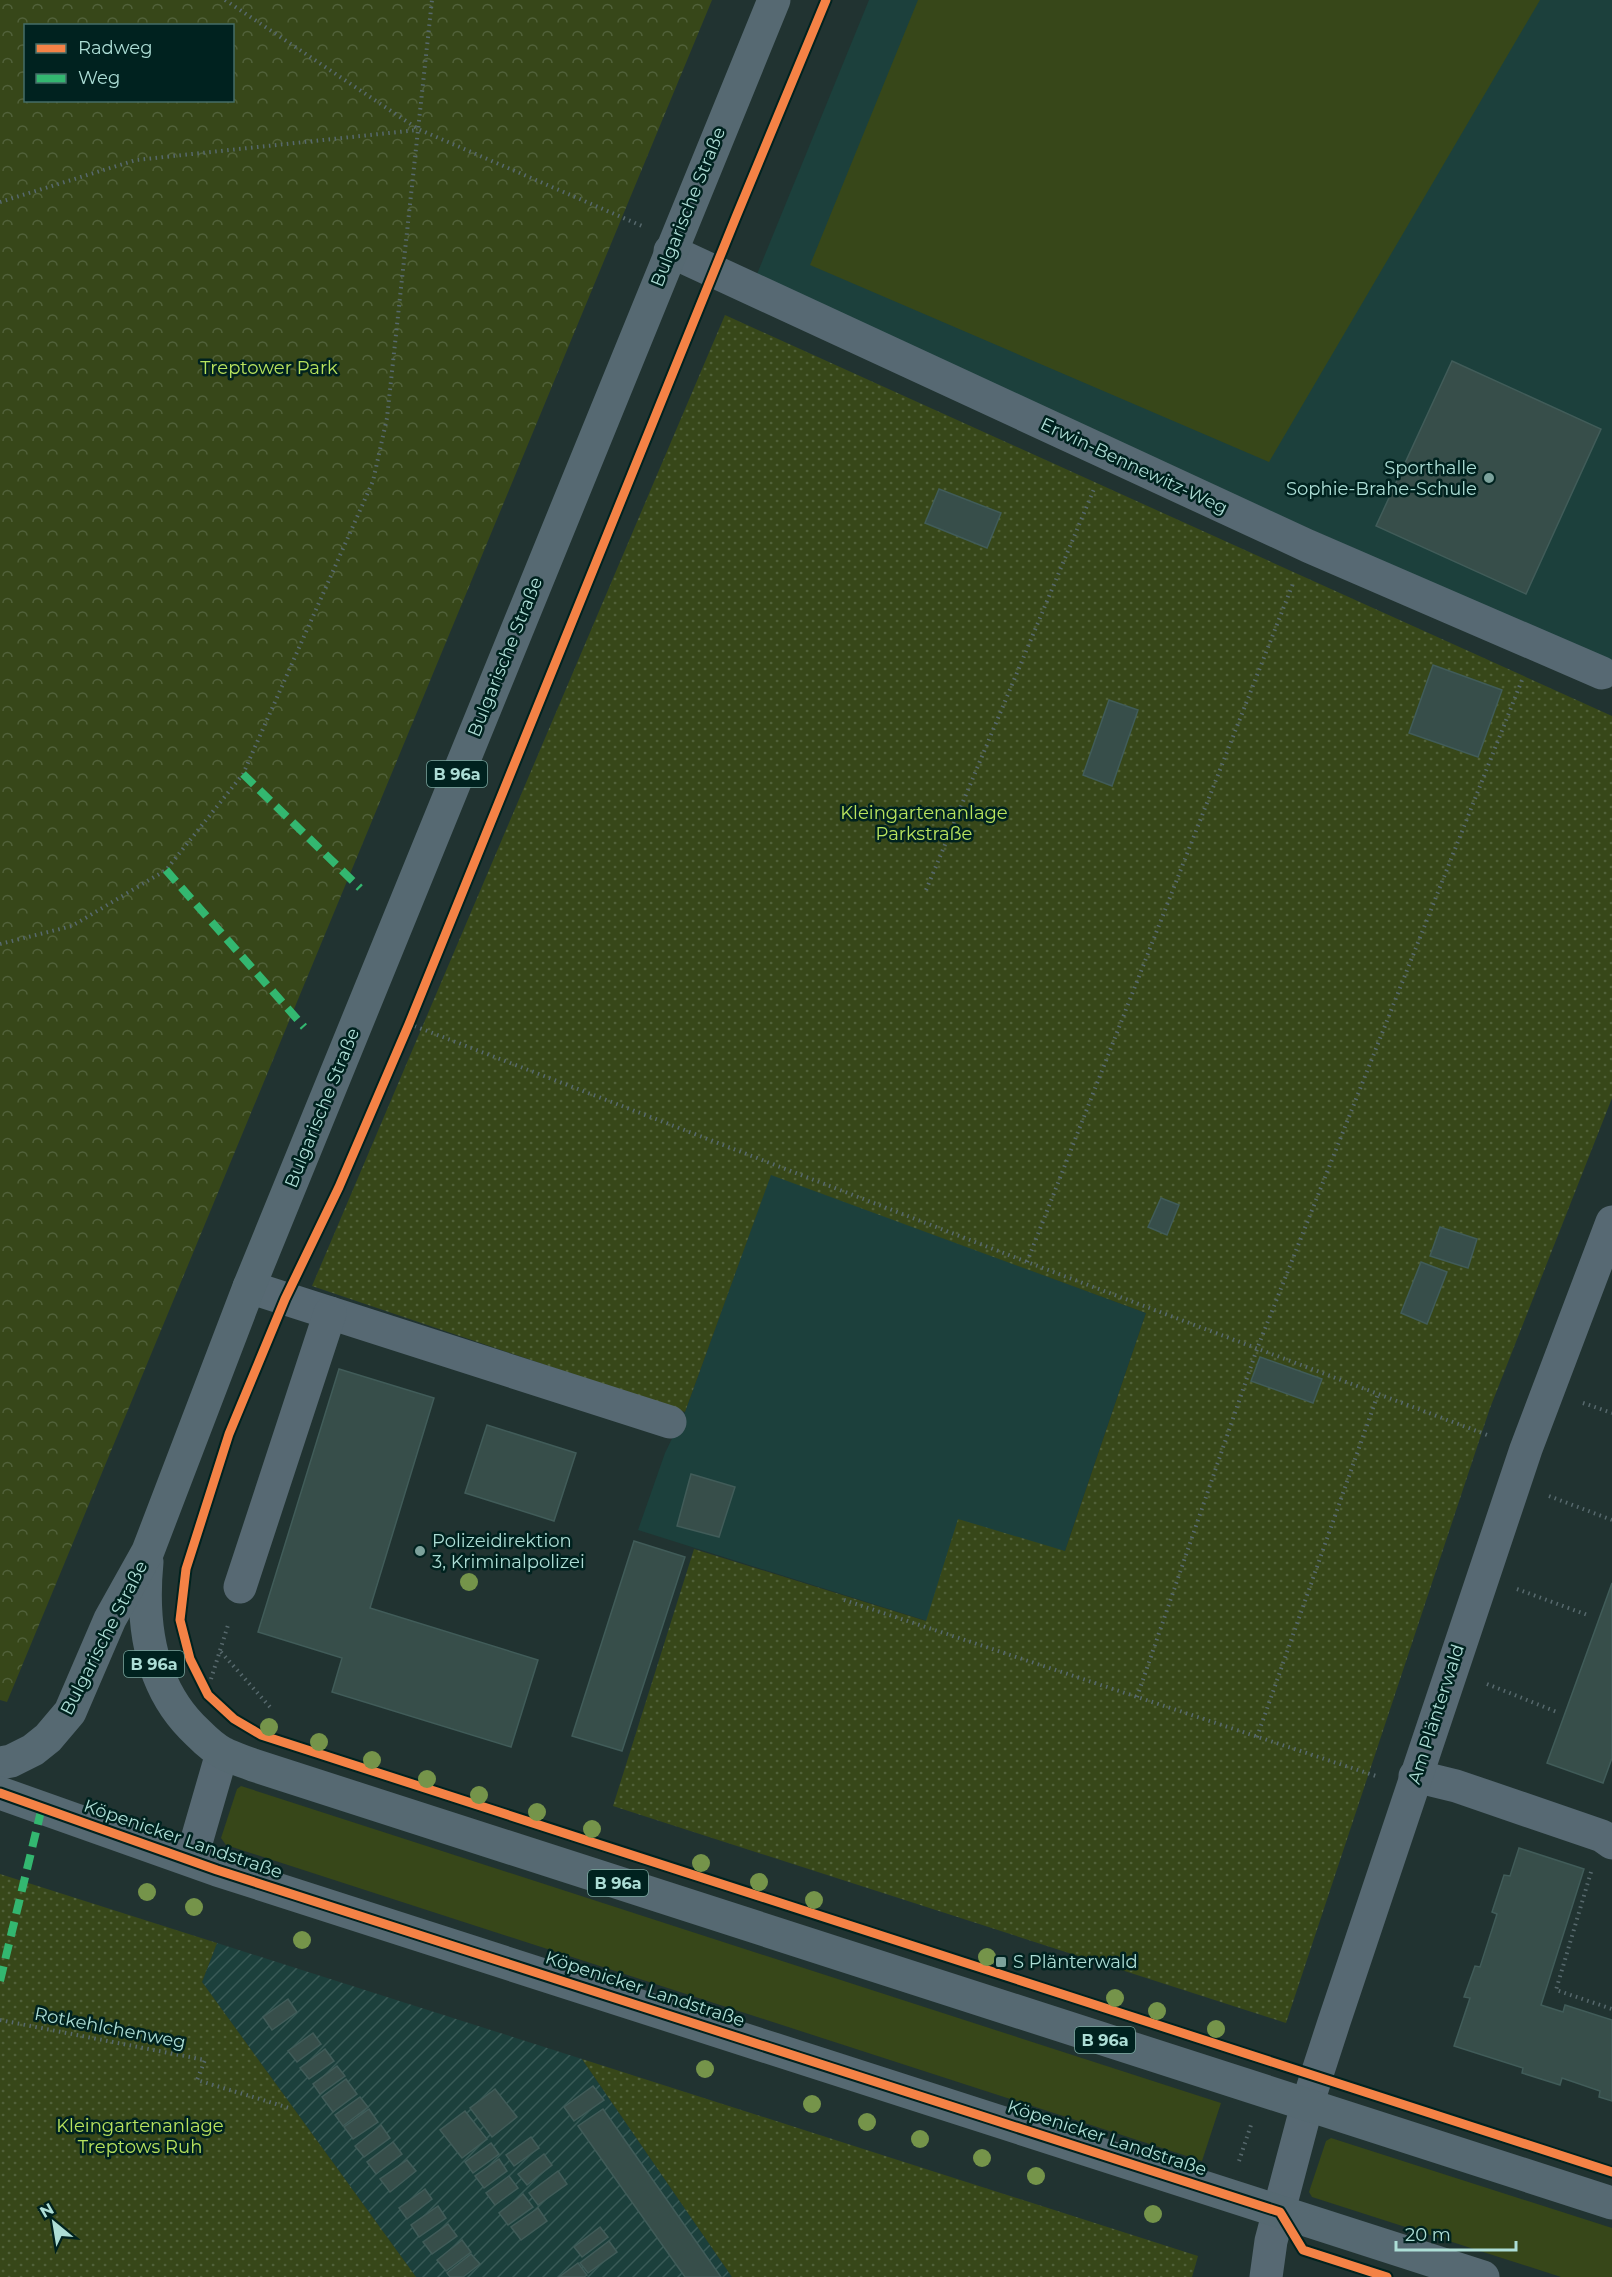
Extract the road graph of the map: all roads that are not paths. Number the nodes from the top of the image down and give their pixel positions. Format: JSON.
{"nodes":[{"id":1,"x":774,"y":0,"type":"edge"},
{"id":2,"x":670,"y":251,"type":"junction"},
{"id":3,"x":1602,"y":673,"type":"dead end"},
{"id":4,"x":1612,"y":1222,"type":"edge"},
{"id":5,"x":249,"y":1287,"type":"junction"},
{"id":6,"x":330,"y":1313,"type":"junction"},
{"id":7,"x":670,"y":1422,"type":"dead end"},
{"id":8,"x":148,"y":1551,"type":"junction"},
{"id":9,"x":240,"y":1587,"type":"road end"},
{"id":10,"x":222,"y":1753,"type":"junction"},
{"id":11,"x":0,"y":1763,"type":"edge"},
{"id":12,"x":1415,"y":1776,"type":"junction"},
{"id":13,"x":0,"y":1793,"type":"edge"},
{"id":14,"x":1612,"y":1843,"type":"edge"},
{"id":15,"x":191,"y":1860,"type":"junction"},
{"id":16,"x":1307,"y":2105,"type":"junction"},
{"id":17,"x":1612,"y":2203,"type":"edge"},
{"id":18,"x":1280,"y":2212,"type":"junction"},
{"id":19,"x":1266,"y":2277,"type":"edge"},
{"id":20,"x":1483,"y":2277,"type":"edge"}],
"edges":[{"from":1,"to":2,"type":"main road","name":"Bulgarische Straße","number":"B 96a"},
{"from":2,"to":3,"type":"street","name":"Erwin-Bennewitz-Weg"},
{"from":2,"to":5,"type":"main road","name":"Bulgarische Straße","number":"B 96a"},
{"from":4,"to":12,"type":"street","name":"Am Plänterwald"},
{"from":5,"to":6,"type":"street"},
{"from":5,"to":8,"type":"main road","name":"Bulgarische Straße","number":"B 96a"},
{"from":6,"to":7,"type":"street"},
{"from":6,"to":9,"type":"street"},
{"from":8,"to":10,"type":"main road","name":"Bulgarische Straße","number":"B 96a"},
{"from":8,"to":11,"type":"main road","name":"Bulgarische Straße"},
{"from":10,"to":15,"type":"street","name":"Köpenicker Landstraße"},
{"from":10,"to":16,"type":"main road","number":"B 96a"},
{"from":12,"to":14,"type":"street"},
{"from":12,"to":16,"type":"street","name":"Am Plänterwald"},
{"from":13,"to":15,"type":"main road","name":"Köpenicker Landstraße"},
{"from":15,"to":18,"type":"main road","name":"Köpenicker Landstraße"},
{"from":16,"to":17,"type":"main road","number":"B 96a"},
{"from":16,"to":18,"type":"street","name":"Am Plänterwald"},
{"from":18,"to":19,"type":"street"},
{"from":18,"to":20,"type":"main road","name":"Köpenicker Landstraße"}]}
